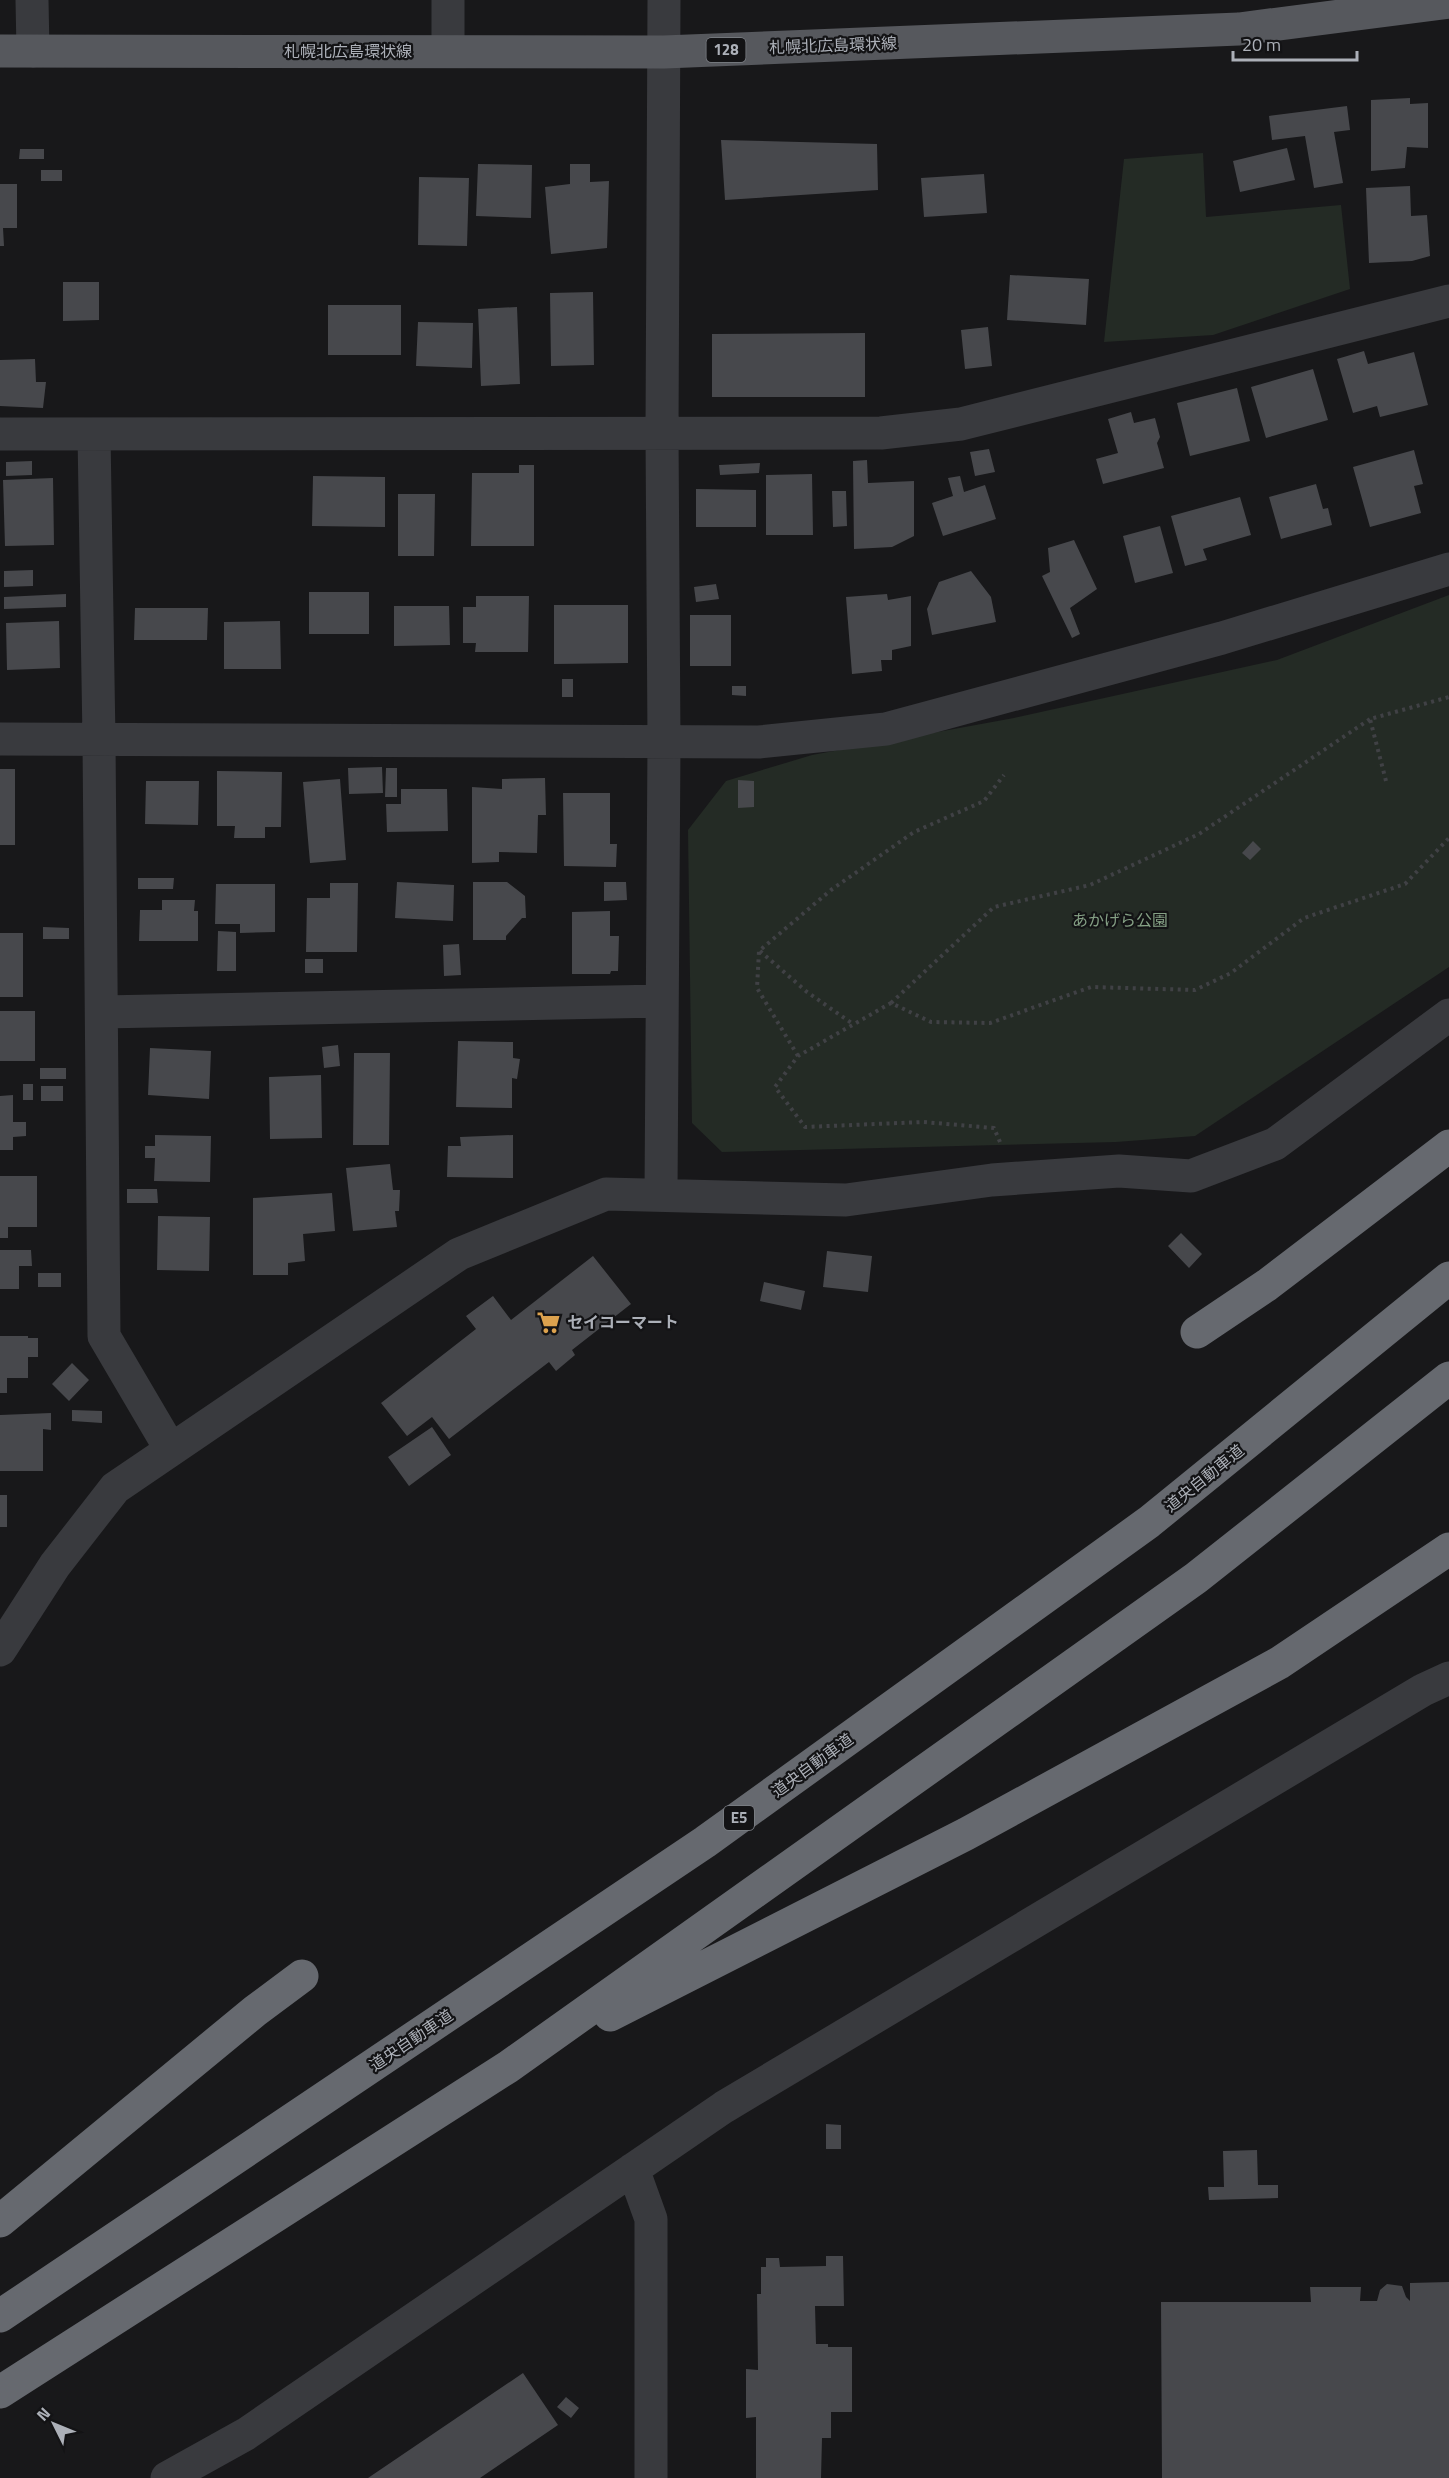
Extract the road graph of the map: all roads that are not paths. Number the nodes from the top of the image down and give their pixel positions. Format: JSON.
{"nodes":[{"id":1,"x":32,"y":0,"type":"edge"},
{"id":2,"x":448,"y":0,"type":"edge"},
{"id":3,"x":664,"y":0,"type":"edge"},
{"id":4,"x":1433,"y":2,"type":"edge"},
{"id":5,"x":0,"y":51,"type":"edge"},
{"id":6,"x":33,"y":51,"type":"junction"},
{"id":7,"x":448,"y":51,"type":"junction"},
{"id":8,"x":664,"y":52,"type":"junction"},
{"id":9,"x":1449,"y":302,"type":"edge"},
{"id":10,"x":662,"y":433,"type":"junction"},
{"id":11,"x":94,"y":434,"type":"junction"},
{"id":12,"x":0,"y":435,"type":"edge"},
{"id":13,"x":1449,"y":569,"type":"edge"},
{"id":14,"x":0,"y":739,"type":"edge"},
{"id":15,"x":99,"y":740,"type":"junction"},
{"id":16,"x":664,"y":742,"type":"junction"},
{"id":17,"x":662,"y":1001,"type":"junction"},
{"id":18,"x":102,"y":1012,"type":"junction"},
{"id":19,"x":1449,"y":1015,"type":"edge"},
{"id":20,"x":1449,"y":1146,"type":"edge"},
{"id":21,"x":661,"y":1194,"type":"junction"},
{"id":22,"x":1449,"y":1278,"type":"edge"},
{"id":23,"x":1197,"y":1332,"type":"dead end"},
{"id":24,"x":1449,"y":1378,"type":"edge"},
{"id":25,"x":171,"y":1450,"type":"junction"},
{"id":26,"x":1449,"y":1549,"type":"edge"},
{"id":27,"x":0,"y":1650,"type":"edge"},
{"id":28,"x":1449,"y":1678,"type":"edge"},
{"id":29,"x":302,"y":1976,"type":"dead end"},
{"id":30,"x":508,"y":2067,"type":"junction"},
{"id":31,"x":633,"y":2169,"type":"junction"},
{"id":32,"x":0,"y":2222,"type":"edge"},
{"id":33,"x":0,"y":2316,"type":"edge"},
{"id":34,"x":0,"y":2392,"type":"edge"},
{"id":35,"x":167,"y":2478,"type":"edge"},
{"id":36,"x":651,"y":2478,"type":"edge"}],
"edges":[{"from":1,"to":6,"type":"street"},
{"from":2,"to":7,"type":"street"},
{"from":3,"to":8,"type":"street"},
{"from":4,"to":8,"type":"main road","name":"札幌北広島環状線","number":"128"},
{"from":5,"to":6,"type":"main road","name":"札幌北広島環状線","number":"128"},
{"from":6,"to":7,"type":"main road","name":"札幌北広島環状線","number":"128"},
{"from":7,"to":8,"type":"main road","name":"札幌北広島環状線","number":"128"},
{"from":8,"to":10,"type":"street"},
{"from":9,"to":10,"type":"street"},
{"from":10,"to":11,"type":"street"},
{"from":10,"to":16,"type":"street"},
{"from":11,"to":12,"type":"street"},
{"from":11,"to":15,"type":"street"},
{"from":13,"to":16,"type":"street"},
{"from":14,"to":15,"type":"street"},
{"from":15,"to":16,"type":"street"},
{"from":15,"to":18,"type":"street"},
{"from":16,"to":17,"type":"street"},
{"from":17,"to":18,"type":"street"},
{"from":17,"to":21,"type":"street"},
{"from":18,"to":25,"type":"street"},
{"from":19,"to":21,"type":"street"},
{"from":20,"to":23,"type":"highway"},
{"from":21,"to":25,"type":"street"},
{"from":22,"to":33,"type":"highway","name":"道央自動車道","number":"E5"},
{"from":24,"to":30,"type":"highway"},
{"from":25,"to":27,"type":"street"},
{"from":26,"to":30,"type":"highway"},
{"from":28,"to":31,"type":"street"},
{"from":29,"to":32,"type":"highway"},
{"from":30,"to":34,"type":"highway"},
{"from":31,"to":35,"type":"street"},
{"from":31,"to":36,"type":"street"}]}
